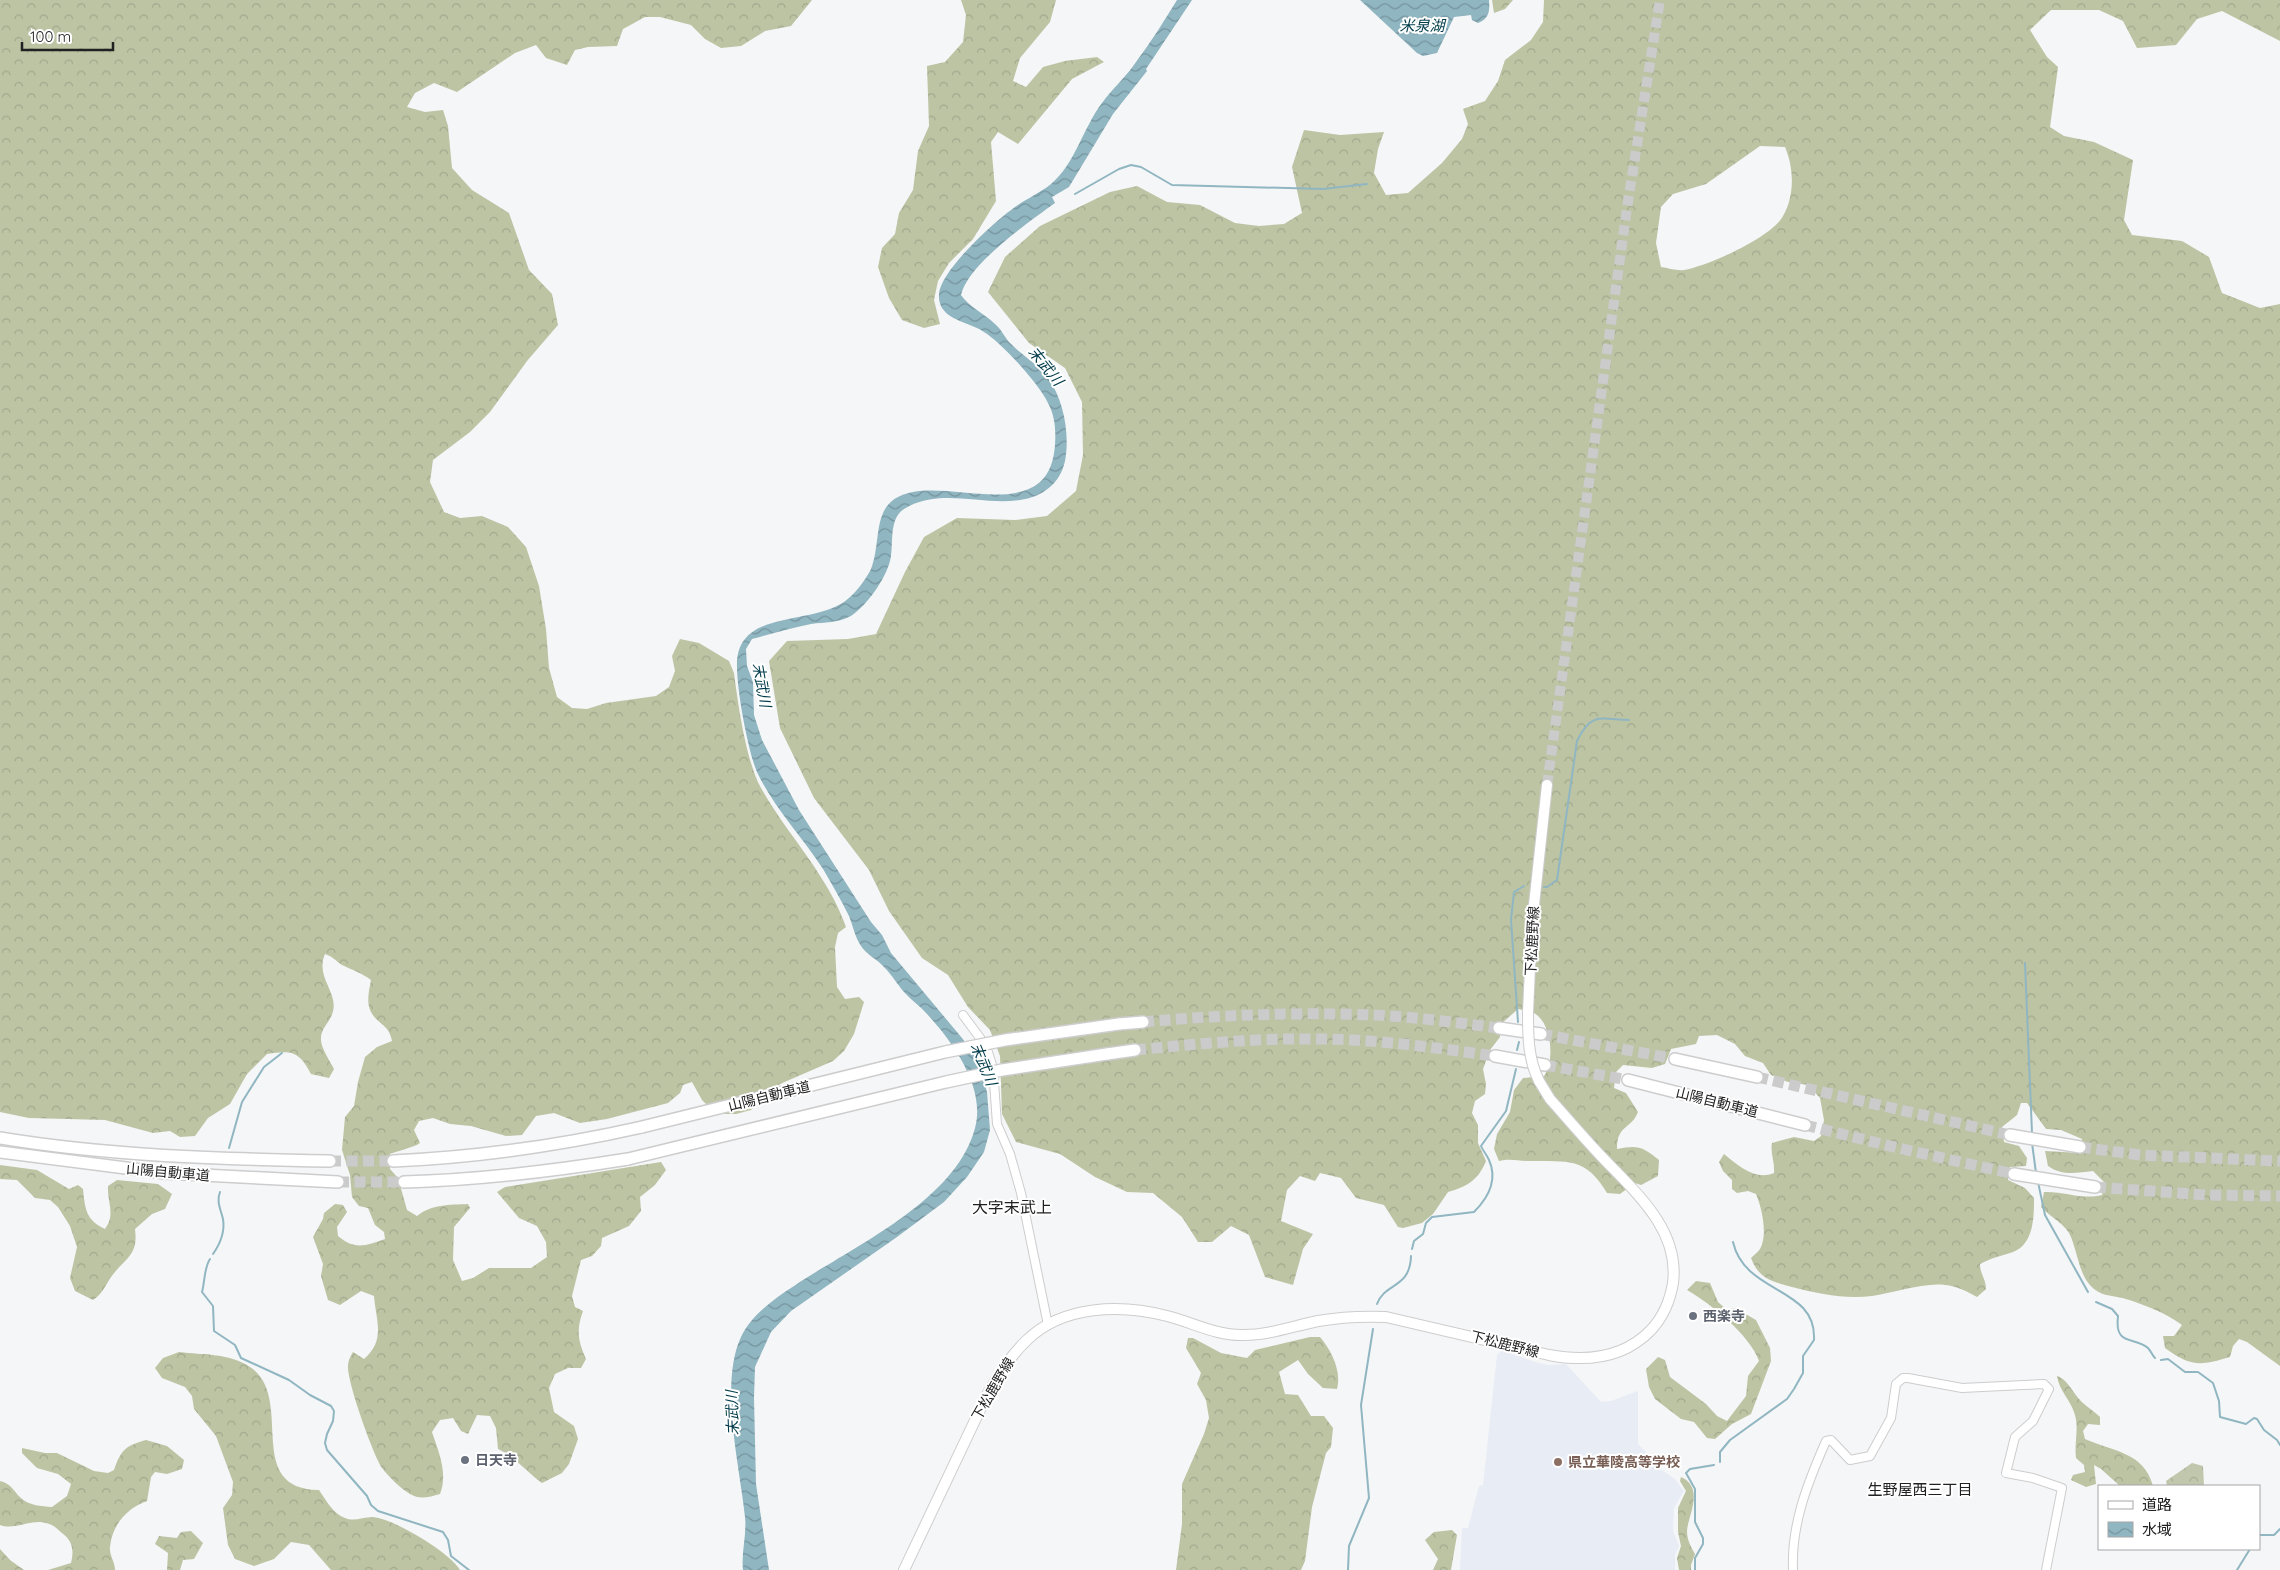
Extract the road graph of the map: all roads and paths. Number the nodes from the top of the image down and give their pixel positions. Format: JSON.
{"nodes":[{"id":1,"x":1547,"y":785,"type":"tunnel mouth"},
{"id":2,"x":963,"y":1015,"type":"dead end"},
{"id":3,"x":1143,"y":1022,"type":"tunnel mouth"},
{"id":4,"x":1499,"y":1028,"type":"tunnel mouth"},
{"id":5,"x":1541,"y":1034,"type":"tunnel mouth"},
{"id":6,"x":1135,"y":1050,"type":"tunnel mouth"},
{"id":7,"x":1495,"y":1056,"type":"tunnel mouth"},
{"id":8,"x":1675,"y":1059,"type":"tunnel mouth"},
{"id":9,"x":1544,"y":1065,"type":"tunnel mouth"},
{"id":10,"x":1757,"y":1077,"type":"tunnel mouth"},
{"id":11,"x":1628,"y":1080,"type":"tunnel mouth"},
{"id":12,"x":1805,"y":1125,"type":"tunnel mouth"},
{"id":13,"x":2010,"y":1134,"type":"tunnel mouth"},
{"id":14,"x":0,"y":1138,"type":"edge"},
{"id":15,"x":2080,"y":1147,"type":"tunnel mouth"},
{"id":16,"x":0,"y":1152,"type":"edge"},
{"id":17,"x":330,"y":1161,"type":"tunnel mouth"},
{"id":18,"x":393,"y":1161,"type":"tunnel mouth"},
{"id":19,"x":2014,"y":1174,"type":"tunnel mouth"},
{"id":20,"x":338,"y":1182,"type":"tunnel mouth"},
{"id":21,"x":404,"y":1182,"type":"tunnel mouth"},
{"id":22,"x":2095,"y":1187,"type":"tunnel mouth"},
{"id":23,"x":1048,"y":1325,"type":"junction"},
{"id":24,"x":904,"y":1570,"type":"edge"},
{"id":25,"x":1793,"y":1570,"type":"edge"},
{"id":26,"x":2046,"y":1570,"type":"edge"}],
"edges":[{"from":1,"to":23,"type":"main road","name":"下松鹿野線","bridge":true},
{"from":2,"to":23,"type":"street"},
{"from":3,"to":18,"type":"highway","name":"山陽自動車道","bridge":true},
{"from":4,"to":5,"type":"highway"},
{"from":6,"to":21,"type":"highway","name":"山陽自動車道","bridge":true},
{"from":7,"to":9,"type":"highway"},
{"from":8,"to":10,"type":"highway"},
{"from":11,"to":12,"type":"highway","name":"山陽自動車道"},
{"from":13,"to":15,"type":"highway"},
{"from":14,"to":17,"type":"highway","name":"山陽自動車道"},
{"from":16,"to":20,"type":"highway","name":"山陽自動車道"},
{"from":19,"to":22,"type":"highway"},
{"from":23,"to":24,"type":"main road","name":"下松鹿野線"},
{"from":25,"to":26,"type":"street"}]}
